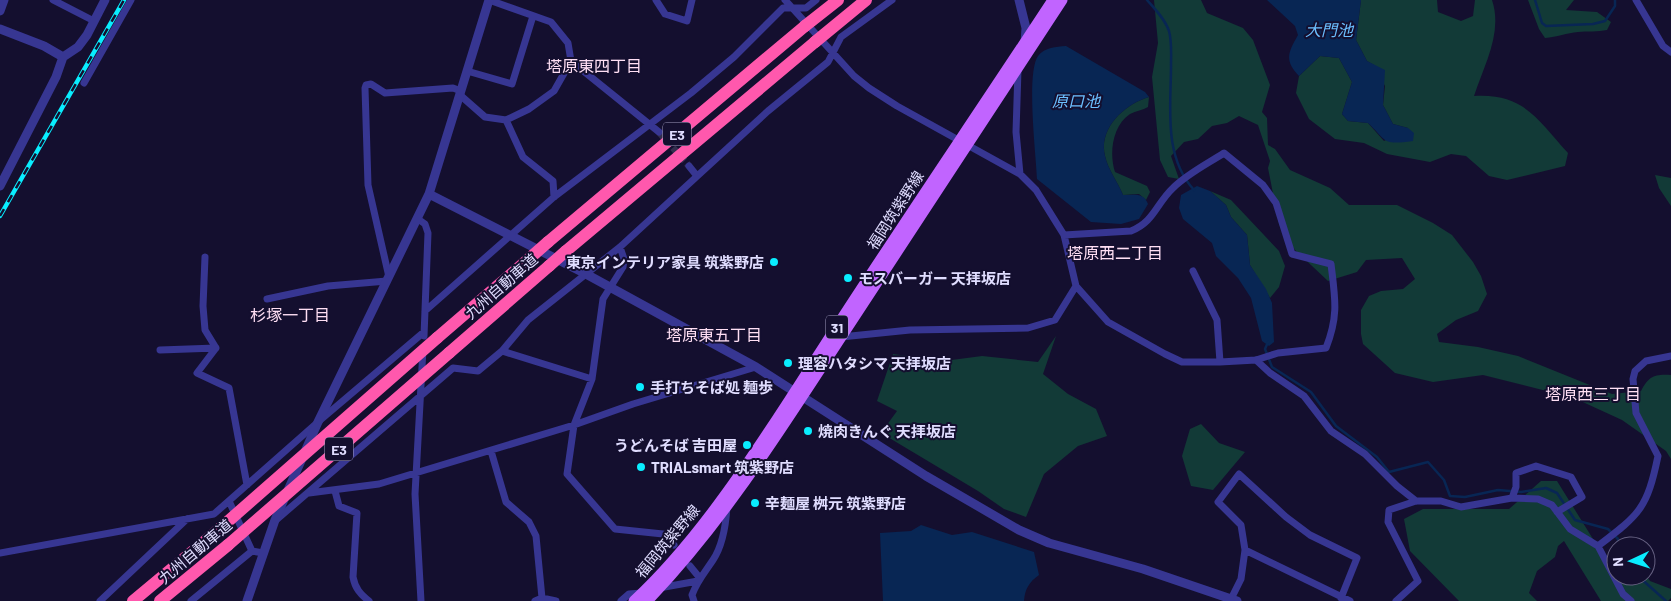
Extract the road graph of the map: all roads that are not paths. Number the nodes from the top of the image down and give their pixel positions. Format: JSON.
{"nodes":[{"id":1,"x":4,"y":0,"type":"edge"},
{"id":2,"x":53,"y":0,"type":"edge"},
{"id":3,"x":105,"y":0,"type":"edge"},
{"id":4,"x":131,"y":0,"type":"edge"},
{"id":5,"x":489,"y":0,"type":"edge"},
{"id":6,"x":656,"y":0,"type":"edge"},
{"id":7,"x":692,"y":0,"type":"edge"},
{"id":8,"x":785,"y":0,"type":"edge"},
{"id":9,"x":816,"y":0,"type":"edge"},
{"id":10,"x":838,"y":0,"type":"edge"},
{"id":11,"x":866,"y":0,"type":"edge"},
{"id":12,"x":892,"y":0,"type":"edge"},
{"id":13,"x":1019,"y":0,"type":"edge"},
{"id":14,"x":1052,"y":0,"type":"edge"},
{"id":15,"x":1062,"y":0,"type":"edge"},
{"id":16,"x":1636,"y":0,"type":"edge"},
{"id":17,"x":792,"y":8,"type":"junction"},
{"id":18,"x":0,"y":11,"type":"edge"},
{"id":19,"x":533,"y":16,"type":"junction"},
{"id":20,"x":94,"y":21,"type":"junction"},
{"id":21,"x":0,"y":29,"type":"edge"},
{"id":22,"x":1025,"y":42,"type":"junction"},
{"id":23,"x":1671,"y":52,"type":"edge"},
{"id":24,"x":833,"y":53,"type":"junction"},
{"id":25,"x":63,"y":58,"type":"junction"},
{"id":26,"x":572,"y":61,"type":"junction"},
{"id":27,"x":1019,"y":67,"type":"junction"},
{"id":28,"x":467,"y":72,"type":"junction"},
{"id":29,"x":84,"y":83,"type":"dead end"},
{"id":30,"x":461,"y":93,"type":"junction"},
{"id":31,"x":506,"y":120,"type":"junction"},
{"id":32,"x":649,"y":123,"type":"junction"},
{"id":33,"x":658,"y":132,"type":"tunnel mouth"},
{"id":34,"x":964,"y":142,"type":"junction"},
{"id":35,"x":689,"y":166,"type":"tunnel mouth"},
{"id":36,"x":1020,"y":174,"type":"junction"},
{"id":37,"x":697,"y":176,"type":"junction"},
{"id":38,"x":1,"y":183,"type":"edge"},
{"id":39,"x":429,"y":194,"type":"junction"},
{"id":40,"x":554,"y":196,"type":"junction"},
{"id":41,"x":418,"y":219,"type":"junction"},
{"id":42,"x":508,"y":235,"type":"junction"},
{"id":43,"x":1064,"y":235,"type":"junction"},
{"id":44,"x":620,"y":247,"type":"junction"},
{"id":45,"x":205,"y":257,"type":"dead end"},
{"id":46,"x":1193,"y":271,"type":"dead end"},
{"id":47,"x":586,"y":274,"type":"junction"},
{"id":48,"x":388,"y":279,"type":"junction"},
{"id":49,"x":1076,"y":286,"type":"junction"},
{"id":50,"x":611,"y":287,"type":"junction"},
{"id":51,"x":267,"y":299,"type":"dead end"},
{"id":52,"x":425,"y":310,"type":"junction"},
{"id":53,"x":424,"y":332,"type":"junction"},
{"id":54,"x":841,"y":337,"type":"junction"},
{"id":55,"x":216,"y":348,"type":"junction"},
{"id":56,"x":160,"y":350,"type":"dead end"},
{"id":57,"x":502,"y":351,"type":"junction"},
{"id":58,"x":1671,"y":356,"type":"edge"},
{"id":59,"x":1256,"y":360,"type":"junction"},
{"id":60,"x":1220,"y":362,"type":"junction"},
{"id":61,"x":756,"y":367,"type":"junction"},
{"id":62,"x":592,"y":379,"type":"junction"},
{"id":63,"x":799,"y":395,"type":"junction"},
{"id":64,"x":420,"y":398,"type":"junction"},
{"id":65,"x":318,"y":422,"type":"junction"},
{"id":66,"x":574,"y":425,"type":"junction"},
{"id":67,"x":490,"y":451,"type":"junction"},
{"id":68,"x":416,"y":473,"type":"junction"},
{"id":69,"x":247,"y":485,"type":"junction"},
{"id":70,"x":335,"y":491,"type":"junction"},
{"id":71,"x":309,"y":493,"type":"junction"},
{"id":72,"x":1512,"y":498,"type":"junction"},
{"id":73,"x":229,"y":501,"type":"junction"},
{"id":74,"x":1416,"y":501,"type":"junction"},
{"id":75,"x":728,"y":506,"type":"junction"},
{"id":76,"x":1557,"y":512,"type":"junction"},
{"id":77,"x":187,"y":519,"type":"junction"},
{"id":78,"x":275,"y":520,"type":"junction"},
{"id":79,"x":674,"y":545,"type":"dead end"},
{"id":80,"x":1598,"y":546,"type":"junction"},
{"id":81,"x":1245,"y":550,"type":"junction"},
{"id":82,"x":252,"y":551,"type":"junction"},
{"id":83,"x":0,"y":553,"type":"edge"},
{"id":84,"x":263,"y":553,"type":"junction"},
{"id":85,"x":690,"y":566,"type":"dead end"},
{"id":86,"x":698,"y":579,"type":"junction"},
{"id":87,"x":659,"y":588,"type":"junction"},
{"id":88,"x":641,"y":598,"type":"edge"},
{"id":89,"x":1341,"y":598,"type":"junction"},
{"id":90,"x":539,"y":599,"type":"edge"},
{"id":91,"x":1233,"y":600,"type":"edge"},
{"id":92,"x":100,"y":601,"type":"edge"},
{"id":93,"x":133,"y":601,"type":"edge"},
{"id":94,"x":160,"y":601,"type":"edge"},
{"id":95,"x":191,"y":601,"type":"edge"},
{"id":96,"x":247,"y":601,"type":"edge"},
{"id":97,"x":369,"y":601,"type":"edge"},
{"id":98,"x":421,"y":601,"type":"edge"},
{"id":99,"x":556,"y":601,"type":"edge"},
{"id":100,"x":621,"y":601,"type":"edge"},
{"id":101,"x":694,"y":601,"type":"edge"},
{"id":102,"x":1350,"y":601,"type":"edge"},
{"id":103,"x":1396,"y":601,"type":"edge"},
{"id":104,"x":1631,"y":601,"type":"edge"}],
"edges":[{"from":1,"to":18,"type":"street"},
{"from":2,"to":20,"type":"street"},
{"from":3,"to":20,"type":"street"},
{"from":4,"to":29,"type":"street"},
{"from":5,"to":19,"type":"street"},
{"from":5,"to":28,"type":"street"},
{"from":6,"to":7,"type":"street"},
{"from":8,"to":17,"type":"street"},
{"from":9,"to":17,"type":"street"},
{"from":10,"to":93,"type":"highway","name":"九州自動車道","number":"E3","bridge":true},
{"from":11,"to":94,"type":"highway","name":"九州自動車道","number":"E3","bridge":true},
{"from":12,"to":24,"type":"street"},
{"from":13,"to":22,"type":"street"},
{"from":14,"to":22,"type":"main road","name":"福岡筑紫野線","number":"31"},
{"from":15,"to":27,"type":"main road","name":"福岡筑紫野線","number":"31"},
{"from":16,"to":23,"type":"street"},
{"from":17,"to":24,"type":"street"},
{"from":17,"to":32,"type":"street"},
{"from":19,"to":26,"type":"street"},
{"from":19,"to":28,"type":"street"},
{"from":20,"to":25,"type":"street"},
{"from":21,"to":25,"type":"street"},
{"from":22,"to":27,"type":"street"},
{"from":22,"to":34,"type":"main road","name":"福岡筑紫野線","number":"31"},
{"from":24,"to":34,"type":"street"},
{"from":24,"to":37,"type":"street"},
{"from":25,"to":38,"type":"street"},
{"from":26,"to":31,"type":"street"},
{"from":26,"to":32,"type":"street"},
{"from":27,"to":34,"type":"main road","name":"福岡筑紫野線","number":"31"},
{"from":27,"to":36,"type":"street"},
{"from":28,"to":30,"type":"street"},
{"from":30,"to":31,"type":"street"},
{"from":30,"to":39,"type":"street"},
{"from":30,"to":48,"type":"street"},
{"from":31,"to":40,"type":"street"},
{"from":32,"to":33,"type":"street"},
{"from":32,"to":40,"type":"street"},
{"from":34,"to":36,"type":"street"},
{"from":34,"to":54,"type":"main road","name":"福岡筑紫野線","number":"31"},
{"from":34,"to":63,"type":"main road","name":"福岡筑紫野線","number":"31"},
{"from":35,"to":37,"type":"street"},
{"from":36,"to":43,"type":"street"},
{"from":37,"to":44,"type":"street"},
{"from":39,"to":41,"type":"street"},
{"from":39,"to":42,"type":"street"},
{"from":40,"to":42,"type":"street"},
{"from":41,"to":48,"type":"street"},
{"from":41,"to":52,"type":"street"},
{"from":42,"to":47,"type":"street"},
{"from":42,"to":52,"type":"street"},
{"from":43,"to":49,"type":"street"},
{"from":43,"to":59,"type":"street"},
{"from":44,"to":47,"type":"street"},
{"from":44,"to":50,"type":"street"},
{"from":45,"to":55,"type":"street"},
{"from":46,"to":60,"type":"street"},
{"from":47,"to":50,"type":"street"},
{"from":47,"to":57,"type":"street"},
{"from":48,"to":51,"type":"street"},
{"from":48,"to":65,"type":"street"},
{"from":49,"to":54,"type":"street"},
{"from":49,"to":60,"type":"street"},
{"from":50,"to":61,"type":"street"},
{"from":50,"to":62,"type":"street"},
{"from":52,"to":53,"type":"street"},
{"from":53,"to":64,"type":"street"},
{"from":53,"to":65,"type":"street"},
{"from":54,"to":63,"type":"main road","name":"福岡筑紫野線","number":"31"},
{"from":55,"to":56,"type":"street"},
{"from":55,"to":69,"type":"street"},
{"from":57,"to":62,"type":"street"},
{"from":57,"to":64,"type":"street"},
{"from":58,"to":80,"type":"street"},
{"from":59,"to":60,"type":"street"},
{"from":59,"to":74,"type":"street"},
{"from":61,"to":63,"type":"street"},
{"from":61,"to":66,"type":"street"},
{"from":62,"to":66,"type":"street"},
{"from":63,"to":75,"type":"main road","name":"福岡筑紫野線","number":"31"},
{"from":63,"to":88,"type":"main road","name":"福岡筑紫野線","number":"31"},
{"from":63,"to":91,"type":"street"},
{"from":64,"to":68,"type":"street"},
{"from":64,"to":71,"type":"street"},
{"from":65,"to":69,"type":"street"},
{"from":65,"to":78,"type":"street"},
{"from":66,"to":67,"type":"street"},
{"from":66,"to":79,"type":"street"},
{"from":67,"to":68,"type":"street"},
{"from":67,"to":90,"type":"street"},
{"from":68,"to":70,"type":"street"},
{"from":68,"to":98,"type":"street"},
{"from":69,"to":73,"type":"street"},
{"from":70,"to":71,"type":"street"},
{"from":70,"to":97,"type":"street"},
{"from":71,"to":78,"type":"street"},
{"from":72,"to":74,"type":"street"},
{"from":72,"to":76,"type":"street"},
{"from":72,"to":76,"type":"street"},
{"from":73,"to":77,"type":"street"},
{"from":73,"to":82,"type":"street"},
{"from":74,"to":103,"type":"street"},
{"from":75,"to":86,"type":"street"},
{"from":75,"to":87,"type":"main road","name":"福岡筑紫野線","number":"31"},
{"from":76,"to":80,"type":"street"},
{"from":77,"to":83,"type":"street"},
{"from":77,"to":92,"type":"street"},
{"from":78,"to":84,"type":"street"},
{"from":80,"to":104,"type":"street"},
{"from":81,"to":89,"type":"street"},
{"from":81,"to":89,"type":"street"},
{"from":81,"to":91,"type":"street"},
{"from":82,"to":84,"type":"street"},
{"from":82,"to":95,"type":"street"},
{"from":84,"to":96,"type":"street"},
{"from":85,"to":86,"type":"street"},
{"from":86,"to":87,"type":"street"},
{"from":86,"to":101,"type":"street"},
{"from":87,"to":88,"type":"main road","name":"福岡筑紫野線","number":"31"},
{"from":88,"to":100,"type":"street"},
{"from":89,"to":102,"type":"street"},
{"from":90,"to":99,"type":"street"}]}
